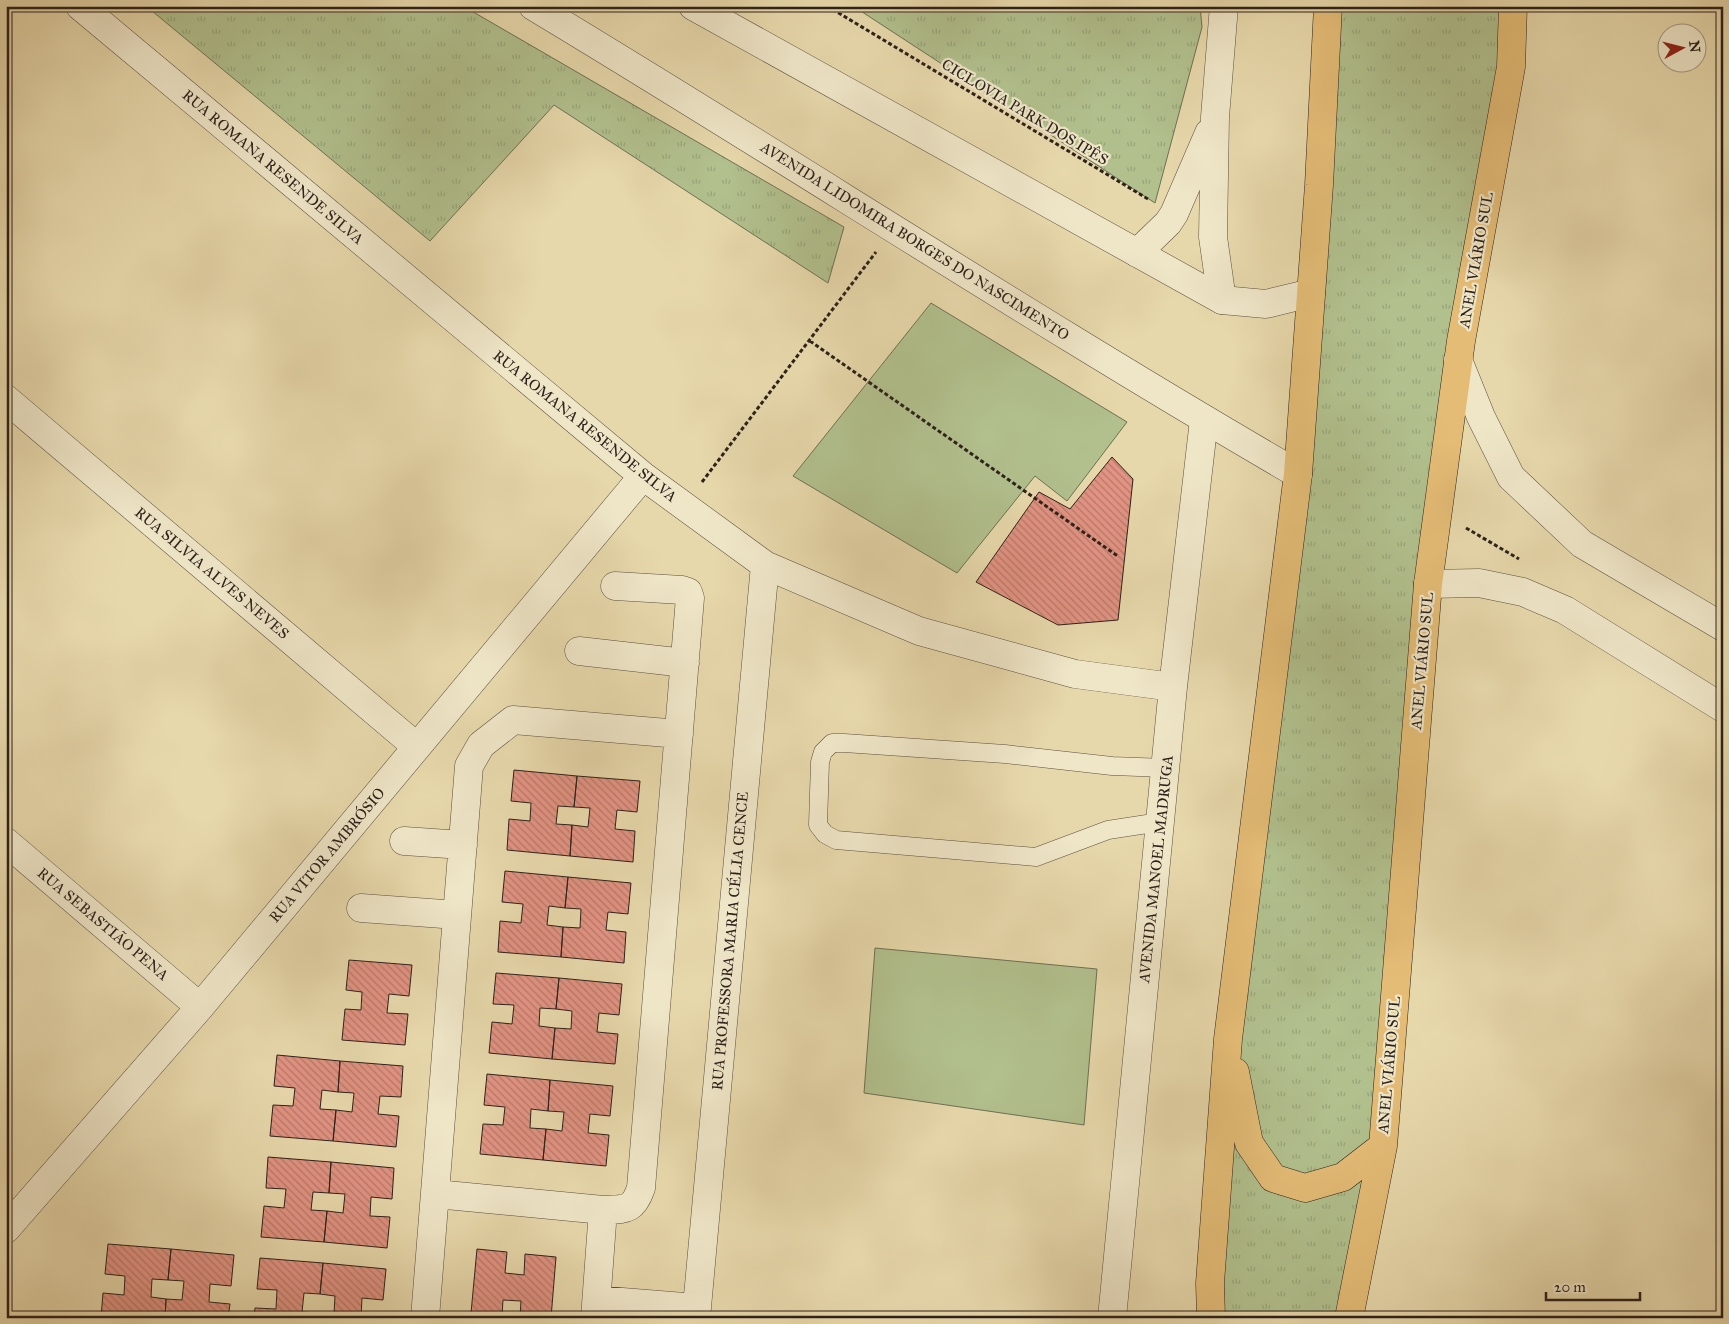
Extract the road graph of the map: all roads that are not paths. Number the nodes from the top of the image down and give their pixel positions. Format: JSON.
{"nodes":[{"id":1,"x":80,"y":6,"type":"edge"},
{"id":2,"x":533,"y":6,"type":"edge"},
{"id":3,"x":693,"y":6,"type":"edge"},
{"id":4,"x":1224,"y":6,"type":"edge"},
{"id":5,"x":1328,"y":6,"type":"edge"},
{"id":6,"x":1513,"y":6,"type":"edge"},
{"id":7,"x":1215,"y":117,"type":"junction"},
{"id":8,"x":1136,"y":253,"type":"junction"},
{"id":9,"x":1311,"y":293,"type":"junction"},
{"id":10,"x":1222,"y":300,"type":"junction"},
{"id":11,"x":1458,"y":360,"type":"junction"},
{"id":12,"x":6,"y":399,"type":"edge"},
{"id":13,"x":1204,"y":420,"type":"junction"},
{"id":14,"x":1298,"y":474,"type":"junction"},
{"id":15,"x":643,"y":476,"type":"junction"},
{"id":16,"x":765,"y":564,"type":"junction"},
{"id":17,"x":1428,"y":584,"type":"junction"},
{"id":18,"x":615,"y":586,"type":"dead end"},
{"id":19,"x":1723,"y":627,"type":"edge"},
{"id":20,"x":579,"y":651,"type":"dead end"},
{"id":21,"x":684,"y":663,"type":"junction"},
{"id":22,"x":1174,"y":686,"type":"junction"},
{"id":23,"x":1723,"y":708,"type":"edge"},
{"id":24,"x":679,"y":734,"type":"junction"},
{"id":25,"x":417,"y":747,"type":"junction"},
{"id":26,"x":1166,"y":768,"type":"junction"},
{"id":27,"x":1160,"y":822,"type":"junction"},
{"id":28,"x":404,"y":841,"type":"dead end"},
{"id":29,"x":6,"y":842,"type":"edge"},
{"id":30,"x":462,"y":845,"type":"junction"},
{"id":31,"x":361,"y":908,"type":"dead end"},
{"id":32,"x":457,"y":915,"type":"junction"},
{"id":33,"x":200,"y":1007,"type":"junction"},
{"id":34,"x":1228,"y":1039,"type":"junction"},
{"id":35,"x":1383,"y":1146,"type":"junction"},
{"id":36,"x":436,"y":1194,"type":"junction"},
{"id":37,"x":603,"y":1210,"type":"junction"},
{"id":38,"x":6,"y":1229,"type":"edge"},
{"id":39,"x":596,"y":1309,"type":"edge"},
{"id":40,"x":696,"y":1313,"type":"edge"},
{"id":41,"x":425,"y":1318,"type":"edge"},
{"id":42,"x":1112,"y":1318,"type":"edge"},
{"id":43,"x":1211,"y":1318,"type":"edge"},
{"id":44,"x":1349,"y":1318,"type":"edge"}],
"edges":[{"from":1,"to":15,"type":"street","name":"RUA ROMANA RESENDE SILVA"},
{"from":2,"to":13,"type":"street","name":"AVENIDA LIDOMIRA BORGES DO NASCIMENTO"},
{"from":3,"to":8,"type":"street"},
{"from":4,"to":7,"type":"street"},
{"from":5,"to":9,"type":"main road"},
{"from":6,"to":11,"type":"main road","name":"ANEL VIÁRIO SUL"},
{"from":7,"to":8,"type":"street"},
{"from":7,"to":10,"type":"street"},
{"from":8,"to":10,"type":"street"},
{"from":9,"to":10,"type":"street"},
{"from":9,"to":14,"type":"main road"},
{"from":11,"to":17,"type":"main road","name":"ANEL VIÁRIO SUL"},
{"from":11,"to":19,"type":"street"},
{"from":12,"to":25,"type":"street","name":"RUA SILVIA ALVES NEVES"},
{"from":13,"to":14,"type":"street","name":"AVENIDA LIDOMIRA BORGES DO NASCIMENTO"},
{"from":13,"to":22,"type":"street","name":"AVENIDA MANOEL MADRUGA"},
{"from":14,"to":34,"type":"main road"},
{"from":15,"to":16,"type":"street","name":"RUA ROMANA RESENDE SILVA"},
{"from":15,"to":25,"type":"street","name":"RUA VITOR AMBRÓSIO"},
{"from":16,"to":22,"type":"street","name":"RUA ROMANA RESENDE SILVA"},
{"from":16,"to":40,"type":"street","name":"RUA PROFESSORA MARIA CÉLIA CENCE"},
{"from":17,"to":23,"type":"street"},
{"from":17,"to":35,"type":"main road","name":"ANEL VIÁRIO SUL"},
{"from":18,"to":21,"type":"street"},
{"from":20,"to":21,"type":"street"},
{"from":21,"to":24,"type":"street"},
{"from":22,"to":26,"type":"street","name":"AVENIDA MANOEL MADRUGA"},
{"from":24,"to":30,"type":"street"},
{"from":24,"to":37,"type":"street"},
{"from":25,"to":33,"type":"street","name":"RUA VITOR AMBRÓSIO"},
{"from":26,"to":27,"type":"street","name":"AVENIDA MANOEL MADRUGA"},
{"from":26,"to":27,"type":"lane"},
{"from":27,"to":42,"type":"street","name":"AVENIDA MANOEL MADRUGA"},
{"from":28,"to":30,"type":"street"},
{"from":29,"to":33,"type":"street","name":"RUA SEBASTIÃO PENA"},
{"from":30,"to":32,"type":"street"},
{"from":31,"to":32,"type":"street"},
{"from":32,"to":36,"type":"street"},
{"from":33,"to":38,"type":"street","name":"RUA VITOR AMBRÓSIO"},
{"from":34,"to":35,"type":"main road"},
{"from":34,"to":43,"type":"main road"},
{"from":35,"to":44,"type":"main road","name":"ANEL VIÁRIO SUL"},
{"from":36,"to":37,"type":"street"},
{"from":36,"to":41,"type":"street"},
{"from":37,"to":39,"type":"street"},
{"from":39,"to":40,"type":"street"}]}
